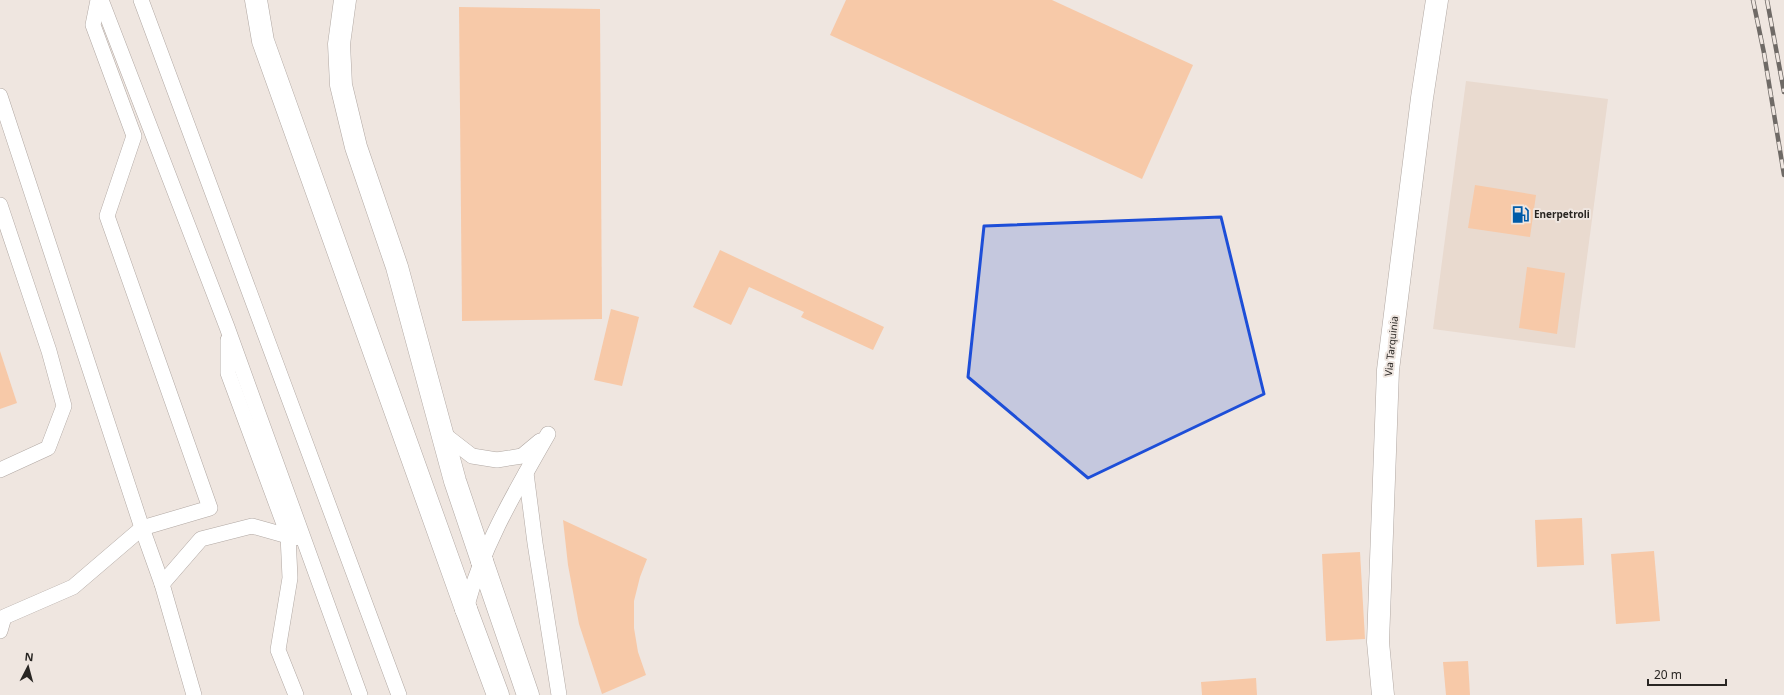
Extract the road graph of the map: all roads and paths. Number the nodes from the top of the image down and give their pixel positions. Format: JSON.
{"nodes":[{"id":1,"x":98,"y":0,"type":"edge"},
{"id":2,"x":101,"y":0,"type":"edge"},
{"id":3,"x":141,"y":0,"type":"edge"},
{"id":4,"x":256,"y":0,"type":"edge"},
{"id":5,"x":345,"y":0,"type":"edge"},
{"id":6,"x":1437,"y":0,"type":"edge"},
{"id":7,"x":0,"y":96,"type":"edge"},
{"id":8,"x":0,"y":205,"type":"edge"},
{"id":9,"x":227,"y":326,"type":"junction"},
{"id":10,"x":441,"y":432,"type":"junction"},
{"id":11,"x":0,"y":470,"type":"edge"},
{"id":12,"x":526,"y":473,"type":"junction"},
{"id":13,"x":142,"y":528,"type":"junction"},
{"id":14,"x":288,"y":535,"type":"junction"},
{"id":15,"x":305,"y":543,"type":"junction"},
{"id":16,"x":482,"y":560,"type":"junction"},
{"id":17,"x":162,"y":584,"type":"junction"},
{"id":18,"x":466,"y":610,"type":"junction"},
{"id":19,"x":0,"y":631,"type":"edge"},
{"id":20,"x":194,"y":695,"type":"edge"},
{"id":21,"x":296,"y":695,"type":"edge"},
{"id":22,"x":360,"y":695,"type":"edge"},
{"id":23,"x":399,"y":695,"type":"edge"},
{"id":24,"x":498,"y":695,"type":"edge"},
{"id":25,"x":528,"y":695,"type":"edge"},
{"id":26,"x":559,"y":695,"type":"edge"},
{"id":27,"x":1383,"y":695,"type":"edge"}],
"edges":[{"from":1,"to":13,"type":"lane"},
{"from":2,"to":9,"type":"lane"},
{"from":3,"to":23,"type":"lane"},
{"from":4,"to":18,"type":"main road"},
{"from":5,"to":10,"type":"main road"},
{"from":6,"to":27,"type":"main road","name":"Via Tarquinia"},
{"from":7,"to":13,"type":"lane"},
{"from":8,"to":11,"type":"lane"},
{"from":9,"to":14,"type":"lane"},
{"from":9,"to":15,"type":"lane"},
{"from":10,"to":12,"type":"lane"},
{"from":10,"to":16,"type":"main road"},
{"from":12,"to":16,"type":"lane"},
{"from":12,"to":26,"type":"lane"},
{"from":13,"to":17,"type":"lane"},
{"from":13,"to":19,"type":"lane"},
{"from":14,"to":15,"type":"lane"},
{"from":14,"to":17,"type":"lane"},
{"from":14,"to":21,"type":"lane"},
{"from":15,"to":22,"type":"lane"},
{"from":16,"to":18,"type":"lane"},
{"from":16,"to":25,"type":"main road"},
{"from":17,"to":20,"type":"lane"},
{"from":18,"to":24,"type":"main road"}]}
